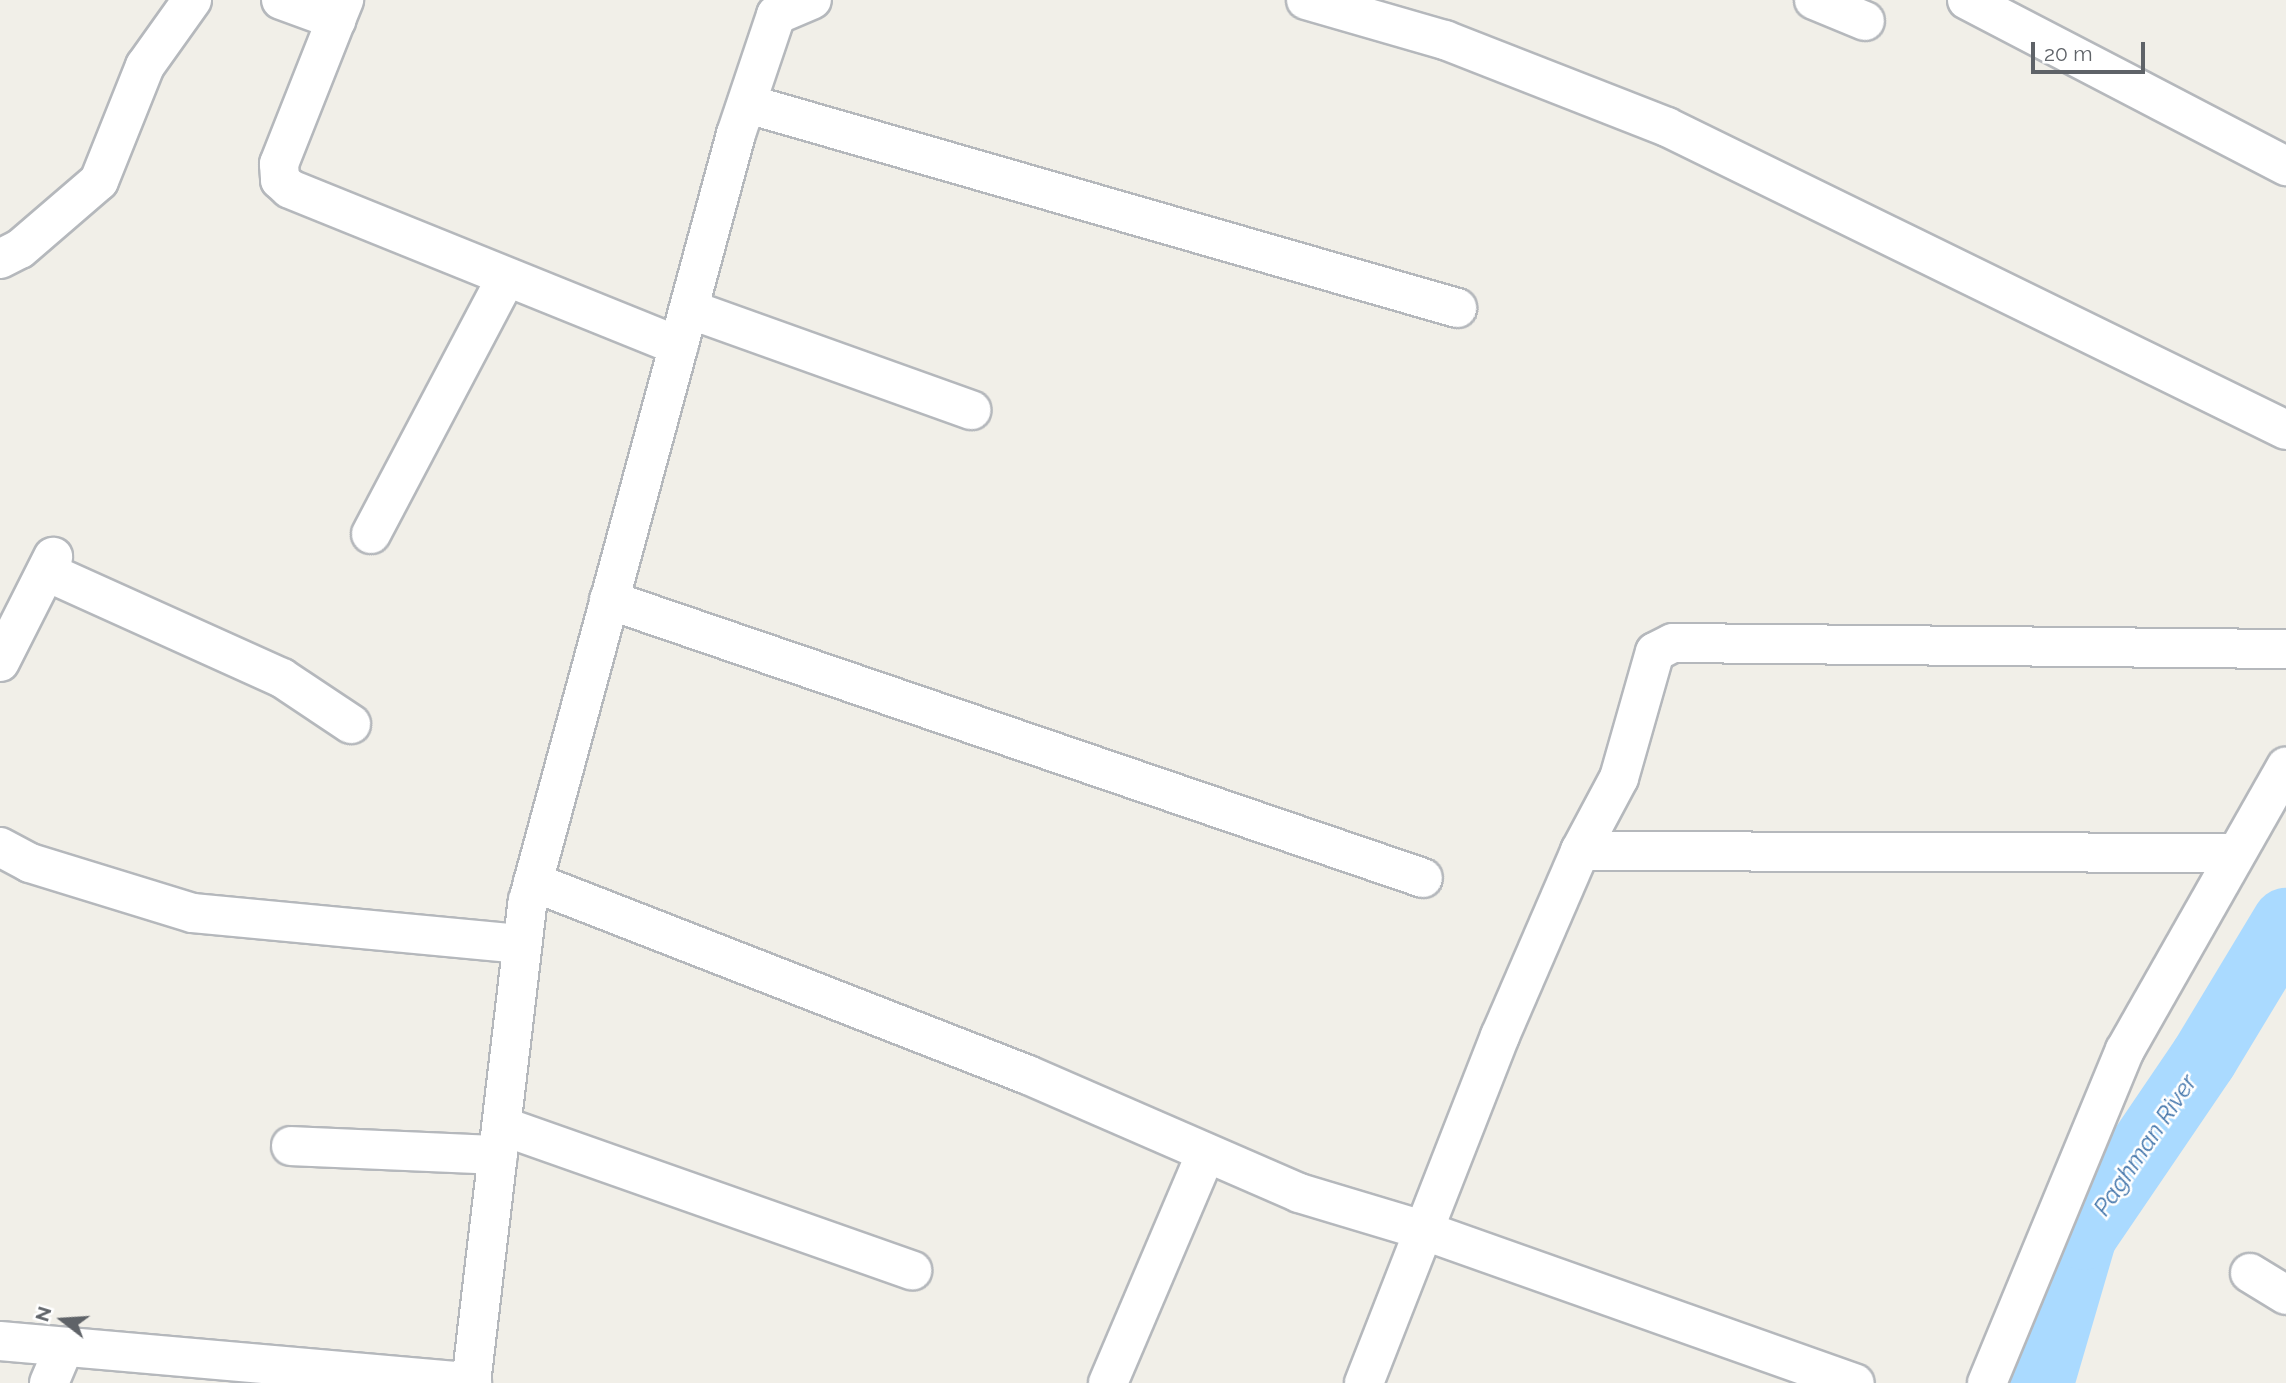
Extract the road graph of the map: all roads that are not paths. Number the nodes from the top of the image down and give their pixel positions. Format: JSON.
{"nodes":[{"id":1,"x":192,"y":0,"type":"edge"},
{"id":2,"x":281,"y":0,"type":"edge"},
{"id":3,"x":812,"y":0,"type":"edge"},
{"id":4,"x":1306,"y":0,"type":"edge"},
{"id":5,"x":1814,"y":0,"type":"edge"},
{"id":6,"x":1967,"y":0,"type":"edge"},
{"id":7,"x":340,"y":10,"type":"edge"},
{"id":8,"x":1865,"y":21,"type":"dead end"},
{"id":9,"x":748,"y":104,"type":"junction"},
{"id":10,"x":2286,"y":166,"type":"edge"},
{"id":11,"x":0,"y":258,"type":"edge"},
{"id":12,"x":506,"y":278,"type":"junction"},
{"id":13,"x":1457,"y":308,"type":"dead end"},
{"id":14,"x":689,"y":309,"type":"junction"},
{"id":15,"x":678,"y":346,"type":"junction"},
{"id":16,"x":971,"y":410,"type":"dead end"},
{"id":17,"x":2286,"y":430,"type":"edge"},
{"id":18,"x":371,"y":534,"type":"dead end"},
{"id":19,"x":609,"y":600,"type":"junction"},
{"id":20,"x":2286,"y":649,"type":"edge"},
{"id":21,"x":0,"y":662,"type":"edge"},
{"id":22,"x":351,"y":724,"type":"dead end"},
{"id":23,"x":2286,"y":767,"type":"edge"},
{"id":24,"x":0,"y":847,"type":"edge"},
{"id":25,"x":1580,"y":851,"type":"junction"},
{"id":26,"x":2235,"y":853,"type":"junction"},
{"id":27,"x":1423,"y":878,"type":"dead end"},
{"id":28,"x":533,"y":882,"type":"junction"},
{"id":29,"x":522,"y":944,"type":"junction"},
{"id":30,"x":500,"y":1140,"type":"junction"},
{"id":31,"x":290,"y":1146,"type":"dead end"},
{"id":32,"x":1205,"y":1156,"type":"junction"},
{"id":33,"x":1422,"y":1230,"type":"junction"},
{"id":34,"x":912,"y":1270,"type":"dead end"},
{"id":35,"x":2250,"y":1273,"type":"dead end"},
{"id":36,"x":2286,"y":1295,"type":"edge"},
{"id":37,"x":0,"y":1341,"type":"edge"},
{"id":38,"x":56,"y":1366,"type":"edge"},
{"id":39,"x":354,"y":1378,"type":"edge"},
{"id":40,"x":1117,"y":1380,"type":"edge"},
{"id":41,"x":471,"y":1383,"type":"edge"},
{"id":42,"x":1364,"y":1383,"type":"edge"},
{"id":43,"x":1855,"y":1383,"type":"edge"},
{"id":44,"x":1987,"y":1383,"type":"edge"}],
"edges":[{"from":1,"to":11,"type":"street"},
{"from":2,"to":7,"type":"street"},
{"from":3,"to":9,"type":"street"},
{"from":4,"to":17,"type":"street"},
{"from":5,"to":8,"type":"street"},
{"from":6,"to":10,"type":"street"},
{"from":7,"to":12,"type":"street"},
{"from":9,"to":13,"type":"street"},
{"from":9,"to":14,"type":"street"},
{"from":12,"to":15,"type":"street"},
{"from":12,"to":18,"type":"street"},
{"from":14,"to":15,"type":"street"},
{"from":14,"to":16,"type":"street"},
{"from":15,"to":19,"type":"street"},
{"from":19,"to":27,"type":"street"},
{"from":19,"to":28,"type":"street"},
{"from":20,"to":25,"type":"street"},
{"from":21,"to":22,"type":"street"},
{"from":23,"to":26,"type":"street"},
{"from":24,"to":29,"type":"street"},
{"from":25,"to":26,"type":"street"},
{"from":25,"to":33,"type":"street"},
{"from":26,"to":44,"type":"street"},
{"from":28,"to":29,"type":"street"},
{"from":28,"to":32,"type":"street"},
{"from":29,"to":30,"type":"street"},
{"from":30,"to":31,"type":"street"},
{"from":30,"to":34,"type":"street"},
{"from":30,"to":41,"type":"street"},
{"from":32,"to":33,"type":"street"},
{"from":32,"to":40,"type":"street"},
{"from":33,"to":42,"type":"street"},
{"from":33,"to":43,"type":"street"},
{"from":35,"to":36,"type":"street"},
{"from":37,"to":38,"type":"street"},
{"from":38,"to":39,"type":"street"},
{"from":39,"to":41,"type":"street"}]}
